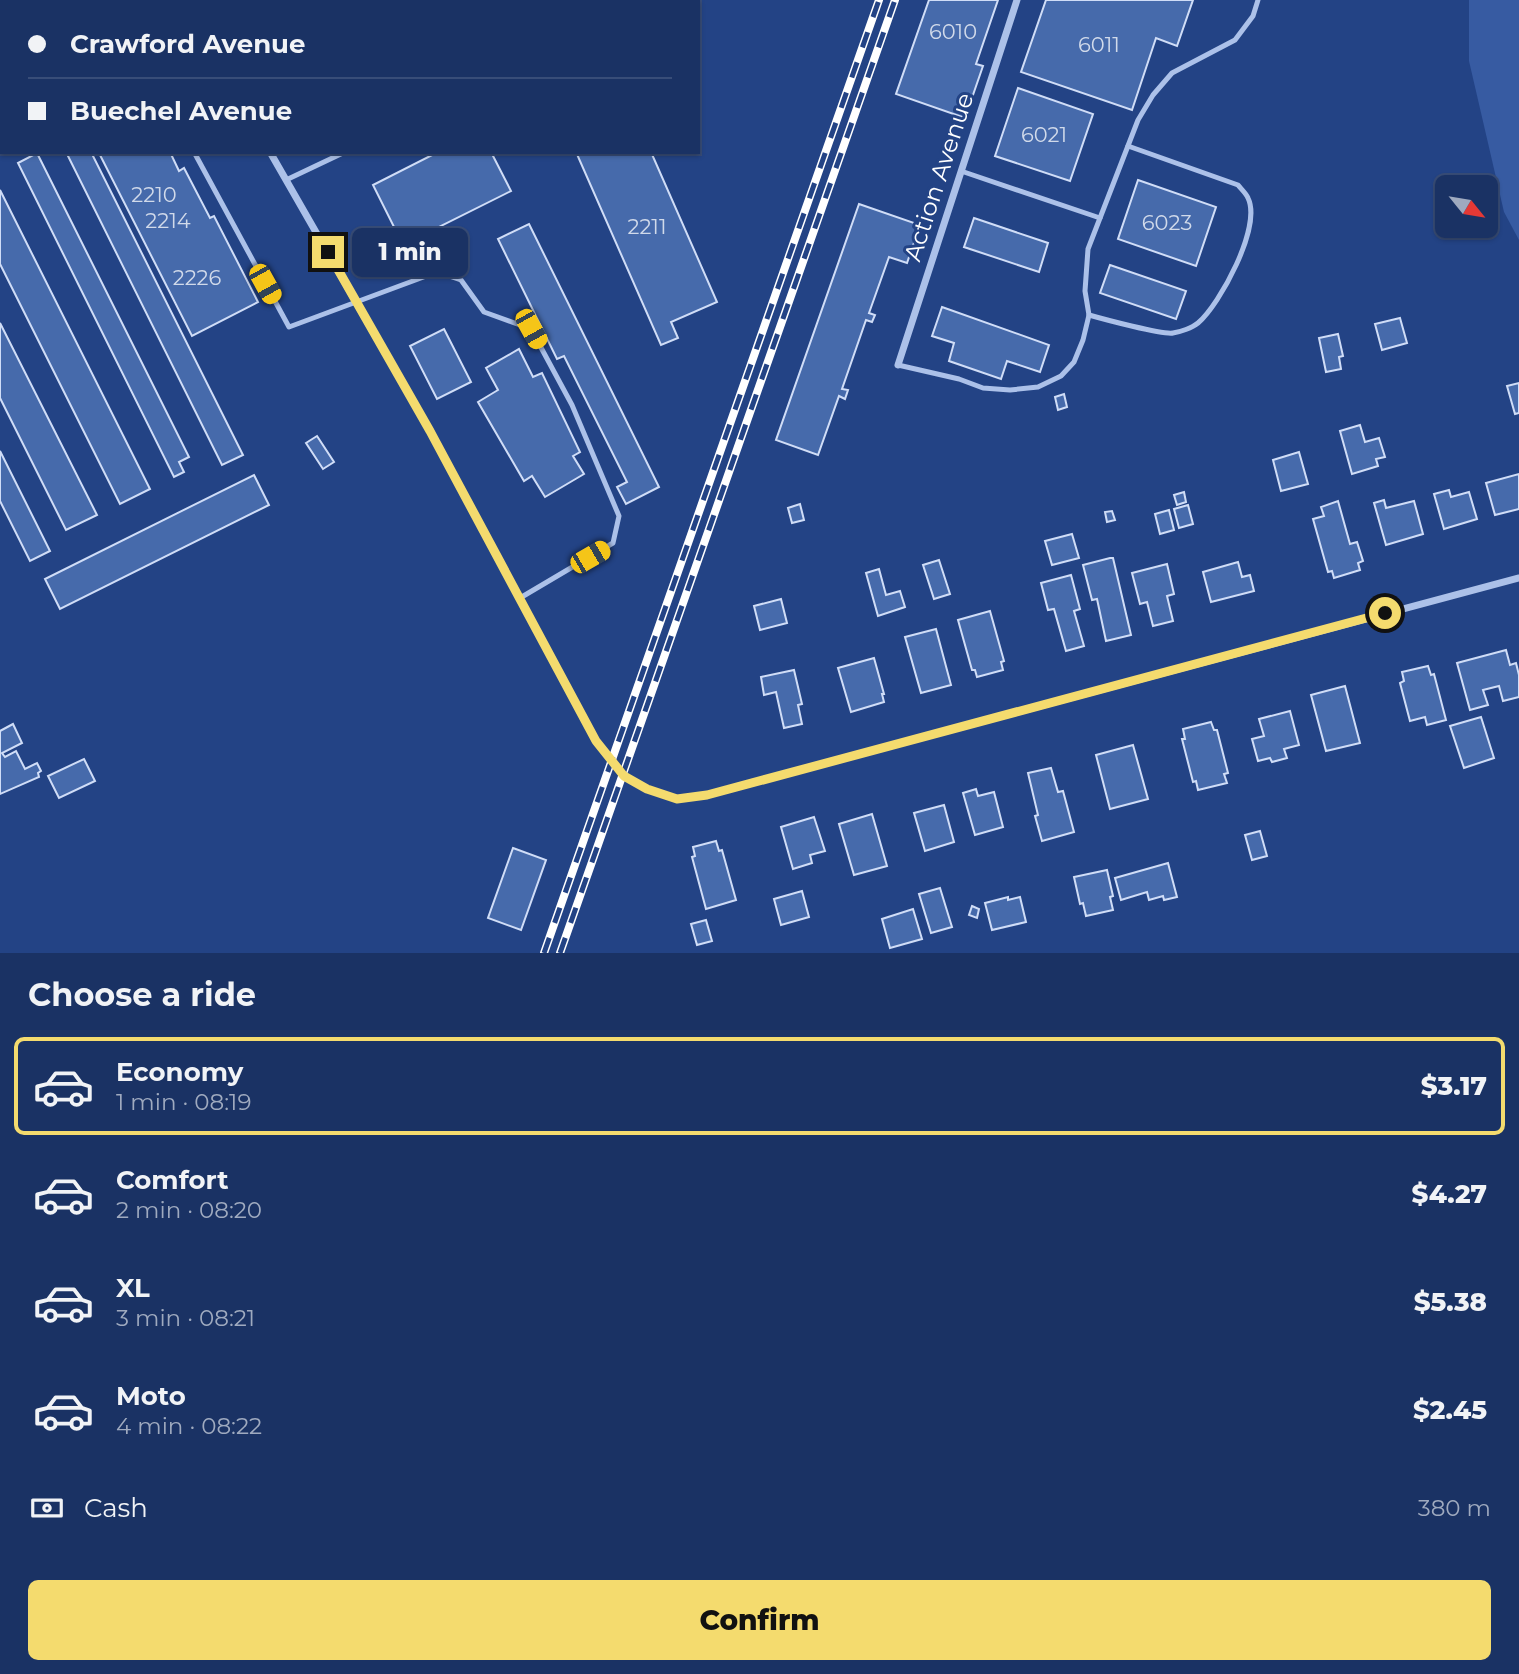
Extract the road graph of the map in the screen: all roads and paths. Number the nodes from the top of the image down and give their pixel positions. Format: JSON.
{"nodes":[{"id":1,"x":1017,"y":0,"type":"edge"},
{"id":2,"x":1258,"y":0,"type":"edge"},
{"id":3,"x":1128,"y":146,"type":"junction"},
{"id":4,"x":195,"y":154,"type":"edge"},
{"id":5,"x":272,"y":154,"type":"edge"},
{"id":6,"x":341,"y":154,"type":"edge"},
{"id":7,"x":961,"y":171,"type":"junction"},
{"id":8,"x":286,"y":180,"type":"junction"},
{"id":9,"x":1100,"y":218,"type":"junction"},
{"id":10,"x":356,"y":300,"type":"junction"},
{"id":11,"x":1089,"y":315,"type":"junction"},
{"id":12,"x":898,"y":365,"type":"joint"},
{"id":13,"x":1519,"y":578,"type":"edge"},
{"id":14,"x":520,"y":598,"type":"junction"}],
"edges":[{"from":1,"to":7,"type":"street","name":"Action Avenue"},
{"from":2,"to":3,"type":"lane"},
{"from":3,"to":9,"type":"lane"},
{"from":3,"to":11,"type":"lane"},
{"from":4,"to":10,"type":"lane"},
{"from":5,"to":8,"type":"street"},
{"from":6,"to":8,"type":"lane"},
{"from":7,"to":9,"type":"lane"},
{"from":7,"to":12,"type":"street","name":"Action Avenue"},
{"from":8,"to":10,"type":"street"},
{"from":9,"to":11,"type":"lane"},
{"from":10,"to":14,"type":"street"},
{"from":10,"to":14,"type":"lane"},
{"from":11,"to":12,"type":"lane"},
{"from":13,"to":14,"type":"street"}]}
